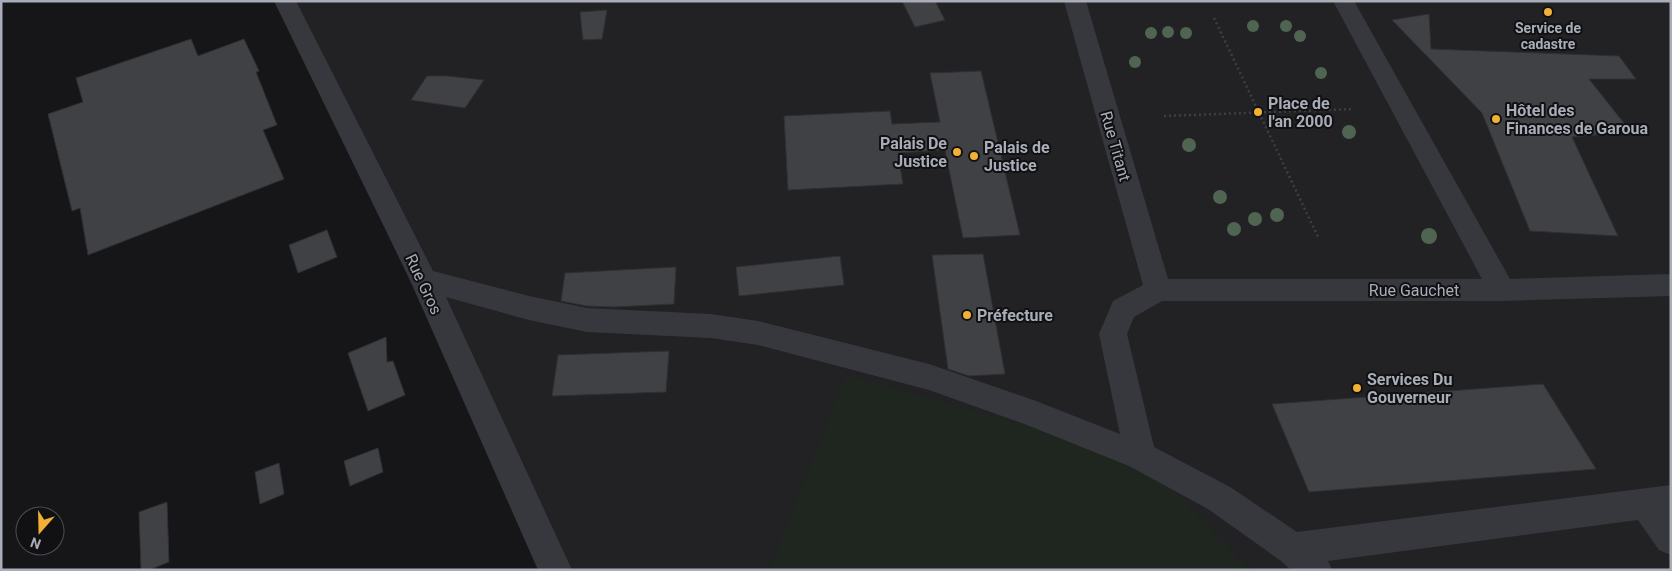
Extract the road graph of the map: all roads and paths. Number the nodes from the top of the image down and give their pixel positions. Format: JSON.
{"nodes":[{"id":1,"x":286,"y":1,"type":"edge"},
{"id":2,"x":1075,"y":1,"type":"edge"},
{"id":3,"x":1343,"y":1,"type":"edge"},
{"id":4,"x":1214,"y":18,"type":"dead end"},
{"id":5,"x":1353,"y":109,"type":"dead end"},
{"id":6,"x":1258,"y":112,"type":"junction"},
{"id":7,"x":1164,"y":116,"type":"dead end"},
{"id":8,"x":1318,"y":240,"type":"dead end"},
{"id":9,"x":424,"y":280,"type":"junction"},
{"id":10,"x":1671,"y":285,"type":"edge"},
{"id":11,"x":1158,"y":290,"type":"junction"},
{"id":12,"x":1502,"y":290,"type":"junction"},
{"id":13,"x":1140,"y":456,"type":"junction"},
{"id":14,"x":1659,"y":502,"type":"edge"},
{"id":15,"x":1671,"y":539,"type":"edge"},
{"id":16,"x":1304,"y":559,"type":"edge"},
{"id":17,"x":555,"y":570,"type":"edge"}],
"edges":[{"from":1,"to":9,"type":"street","name":"Rue Gros"},
{"from":2,"to":11,"type":"street","name":"Rue Titant"},
{"from":3,"to":12,"type":"street"},
{"from":4,"to":6,"type":"path"},
{"from":5,"to":6,"type":"path"},
{"from":6,"to":7,"type":"path"},
{"from":6,"to":8,"type":"path"},
{"from":9,"to":13,"type":"street"},
{"from":9,"to":17,"type":"street","name":"Rue Gros"},
{"from":10,"to":12,"type":"street","name":"Rue Gauchet"},
{"from":11,"to":12,"type":"street","name":"Rue Gauchet"},
{"from":11,"to":13,"type":"street"},
{"from":13,"to":16,"type":"street"},
{"from":14,"to":15,"type":"street"},
{"from":14,"to":16,"type":"street"}]}
